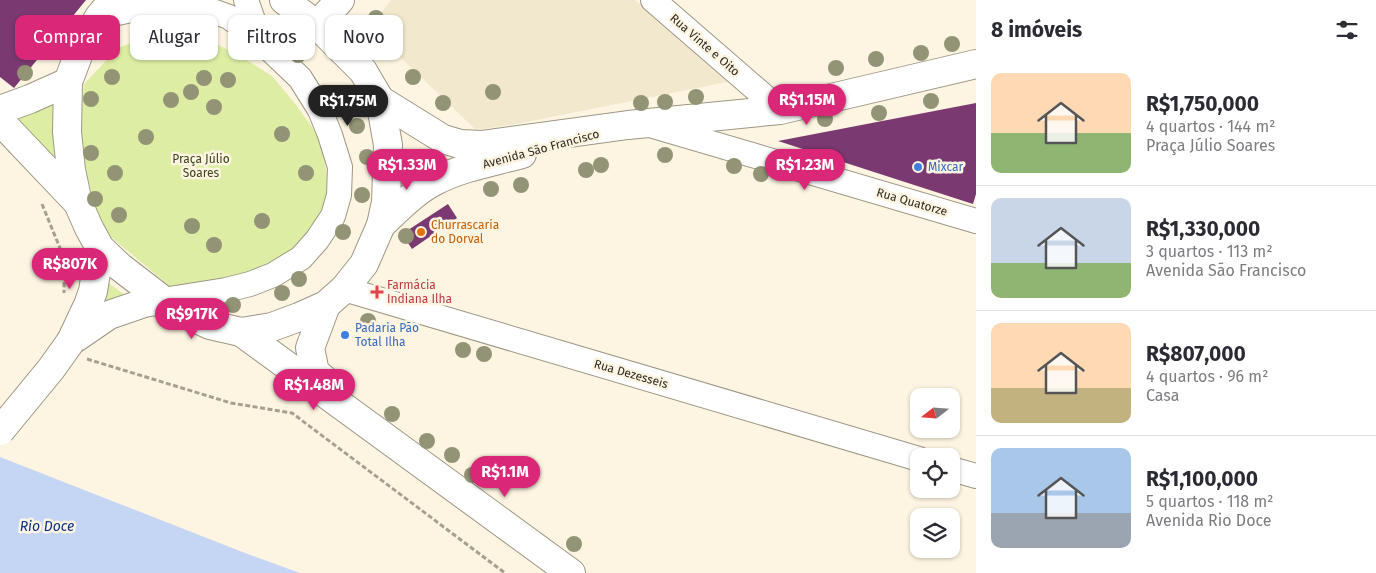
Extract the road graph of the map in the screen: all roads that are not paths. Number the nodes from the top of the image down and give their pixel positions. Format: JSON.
{"nodes":[{"id":1,"x":246,"y":0,"type":"edge"},
{"id":2,"x":284,"y":0,"type":"edge"},
{"id":3,"x":340,"y":0,"type":"edge"},
{"id":4,"x":653,"y":0,"type":"edge"},
{"id":5,"x":106,"y":9,"type":"edge"},
{"id":6,"x":251,"y":15,"type":"edge"},
{"id":7,"x":228,"y":17,"type":"edge"},
{"id":8,"x":317,"y":25,"type":"junction"},
{"id":9,"x":281,"y":60,"type":"edge"},
{"id":10,"x":976,"y":64,"type":"edge"},
{"id":11,"x":68,"y":82,"type":"junction"},
{"id":12,"x":380,"y":100,"type":"junction"},
{"id":13,"x":0,"y":110,"type":"edge"},
{"id":14,"x":780,"y":110,"type":"junction"},
{"id":15,"x":0,"y":121,"type":"edge"},
{"id":16,"x":637,"y":124,"type":"junction"},
{"id":17,"x":78,"y":203,"type":"junction"},
{"id":18,"x":976,"y":221,"type":"edge"},
{"id":19,"x":381,"y":226,"type":"junction"},
{"id":20,"x":100,"y":248,"type":"junction"},
{"id":21,"x":335,"y":297,"type":"junction"},
{"id":22,"x":163,"y":300,"type":"junction"},
{"id":23,"x":241,"y":332,"type":"junction"},
{"id":24,"x":68,"y":345,"type":"junction"},
{"id":25,"x":0,"y":431,"type":"edge"},
{"id":26,"x":413,"y":457,"type":"junction"},
{"id":27,"x":910,"y":457,"type":"edge"},
{"id":28,"x":960,"y":472,"type":"edge"},
{"id":29,"x":976,"y":476,"type":"edge"},
{"id":30,"x":571,"y":573,"type":"edge"}],
"edges":[{"from":1,"to":6,"type":"street"},
{"from":2,"to":8,"type":"street"},
{"from":3,"to":8,"type":"street"},
{"from":4,"to":14,"type":"street","name":"Rua Vinte e Oito"},
{"from":5,"to":7,"type":"street"},
{"from":5,"to":11,"type":"street"},
{"from":8,"to":12,"type":"street"},
{"from":9,"to":22,"type":"street"},
{"from":10,"to":14,"type":"street","name":"Avenida São Francisco"},
{"from":11,"to":13,"type":"street"},
{"from":11,"to":17,"type":"street"},
{"from":12,"to":16,"type":"street","name":"Avenida São Francisco"},
{"from":12,"to":19,"type":"street"},
{"from":14,"to":16,"type":"street","name":"Avenida São Francisco"},
{"from":15,"to":17,"type":"street"},
{"from":16,"to":18,"type":"street","name":"Rua Quatorze"},
{"from":16,"to":19,"type":"street","name":"Avenida São Francisco"},
{"from":17,"to":20,"type":"street"},
{"from":19,"to":21,"type":"street"},
{"from":20,"to":22,"type":"street"},
{"from":20,"to":24,"type":"street"},
{"from":21,"to":23,"type":"street"},
{"from":21,"to":26,"type":"street"},
{"from":21,"to":27,"type":"street","name":"Rua Dezesseis"},
{"from":22,"to":23,"type":"street"},
{"from":22,"to":24,"type":"street"},
{"from":23,"to":26,"type":"street"},
{"from":24,"to":25,"type":"street","bridge":true},
{"from":26,"to":30,"type":"street"},
{"from":28,"to":29,"type":"street"}]}
